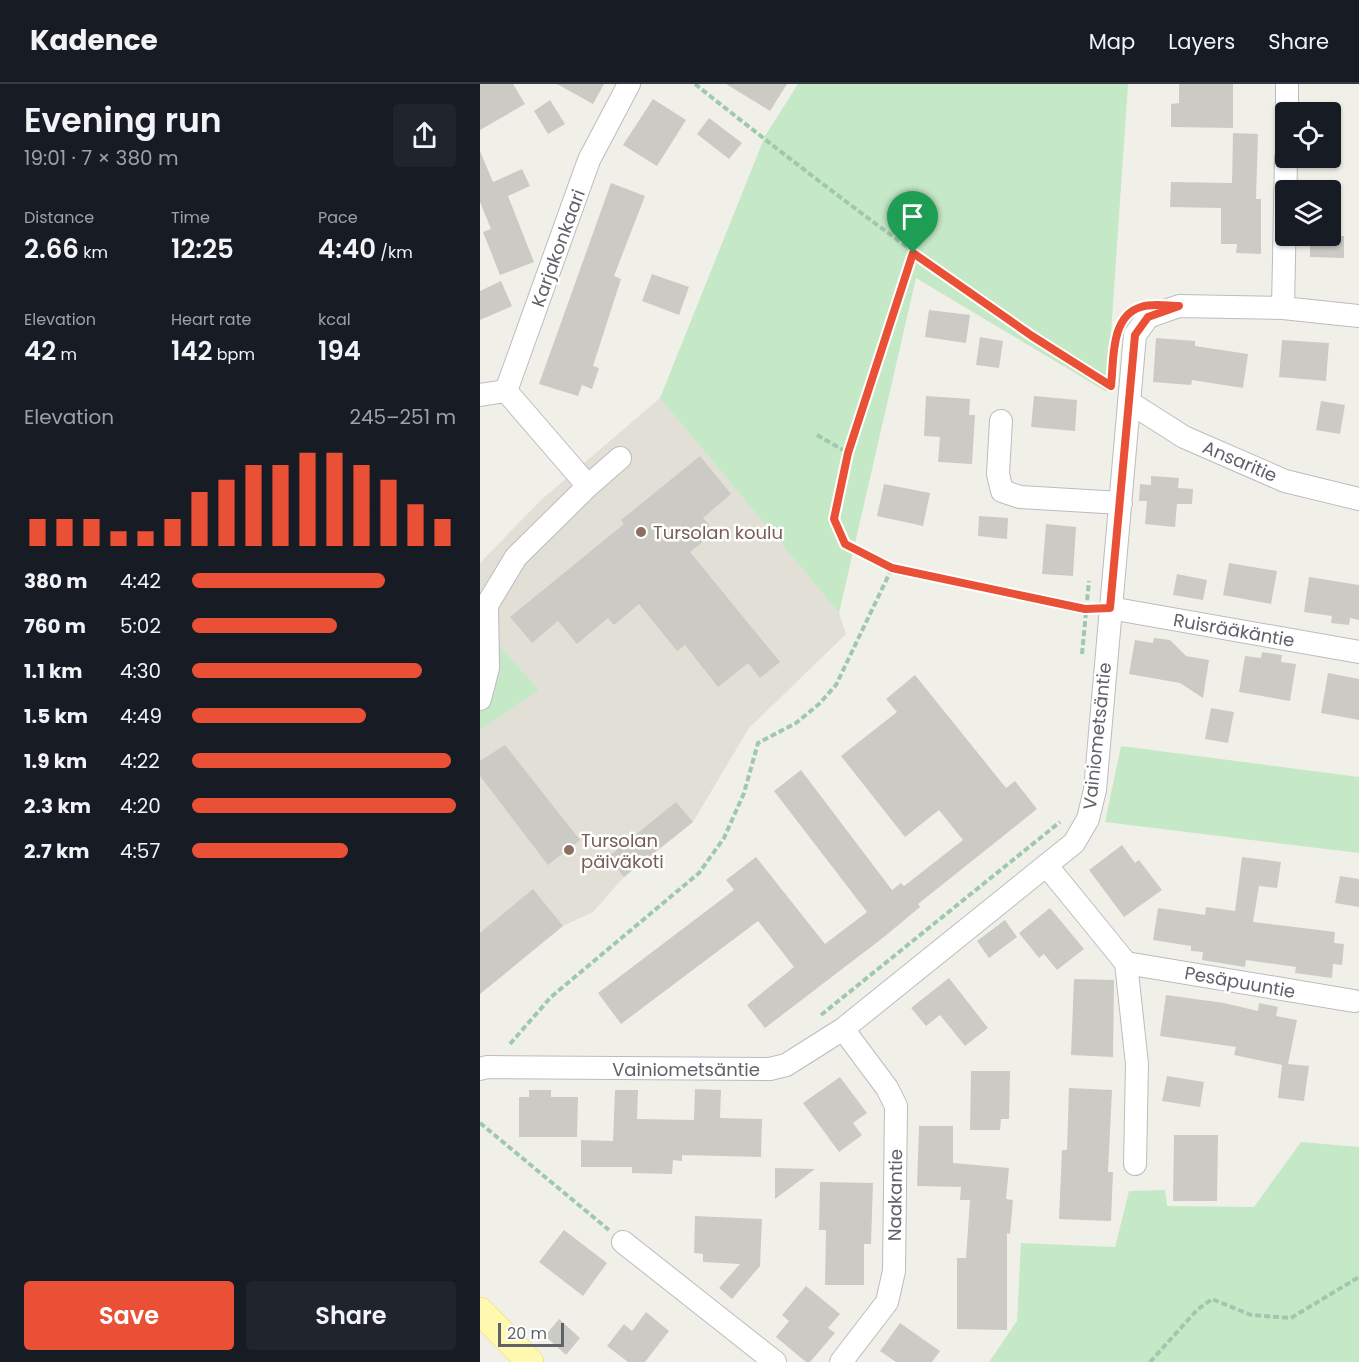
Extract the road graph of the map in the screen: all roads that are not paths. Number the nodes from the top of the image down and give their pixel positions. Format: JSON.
{"nodes":[{"id":1,"x":629,"y":84,"type":"edge"},
{"id":2,"x":1287,"y":84,"type":"edge"},
{"id":3,"x":1287,"y":102,"type":"edge"},
{"id":4,"x":1286,"y":168,"type":"edge"},
{"id":5,"x":1283,"y":308,"type":"junction"},
{"id":6,"x":1359,"y":316,"type":"edge"},
{"id":7,"x":506,"y":391,"type":"junction"},
{"id":8,"x":480,"y":395,"type":"edge"},
{"id":9,"x":1130,"y":402,"type":"junction"},
{"id":10,"x":1001,"y":422,"type":"dead end"},
{"id":11,"x":620,"y":458,"type":"dead end"},
{"id":12,"x":588,"y":486,"type":"junction"},
{"id":13,"x":1359,"y":499,"type":"edge"},
{"id":14,"x":1121,"y":503,"type":"junction"},
{"id":15,"x":1110,"y":608,"type":"junction"},
{"id":16,"x":1359,"y":652,"type":"edge"},
{"id":17,"x":480,"y":699,"type":"edge"},
{"id":18,"x":1047,"y":866,"type":"junction"},
{"id":19,"x":1126,"y":963,"type":"junction"},
{"id":20,"x":1354,"y":1001,"type":"dead end"},
{"id":21,"x":843,"y":1029,"type":"junction"},
{"id":22,"x":480,"y":1069,"type":"edge"},
{"id":23,"x":1135,"y":1164,"type":"dead end"},
{"id":24,"x":623,"y":1242,"type":"road end"},
{"id":25,"x":480,"y":1311,"type":"edge"},
{"id":26,"x":530,"y":1362,"type":"edge"},
{"id":27,"x":775,"y":1362,"type":"edge"},
{"id":28,"x":841,"y":1362,"type":"edge"}],
"edges":[{"from":1,"to":7,"type":"street","name":"Karjakonkaari"},
{"from":2,"to":3,"type":"street"},
{"from":4,"to":5,"type":"street"},
{"from":5,"to":6,"type":"street","name":"Vainiometsäntie"},
{"from":5,"to":9,"type":"street","name":"Vainiometsäntie"},
{"from":7,"to":8,"type":"street"},
{"from":7,"to":12,"type":"street"},
{"from":9,"to":13,"type":"street","name":"Ansaritie"},
{"from":9,"to":14,"type":"street","name":"Vainiometsäntie"},
{"from":10,"to":14,"type":"street"},
{"from":11,"to":12,"type":"street"},
{"from":12,"to":17,"type":"street"},
{"from":14,"to":15,"type":"street","name":"Vainiometsäntie"},
{"from":15,"to":16,"type":"street","name":"Ruisrääkäntie"},
{"from":15,"to":18,"type":"street","name":"Vainiometsäntie"},
{"from":18,"to":19,"type":"street"},
{"from":18,"to":21,"type":"street","name":"Vainiometsäntie"},
{"from":19,"to":20,"type":"street","name":"Pesäpuuntie"},
{"from":19,"to":23,"type":"street"},
{"from":21,"to":22,"type":"street","name":"Vainiometsäntie"},
{"from":21,"to":28,"type":"street","name":"Naakantie"},
{"from":24,"to":27,"type":"street"},
{"from":25,"to":26,"type":"main road"}]}
